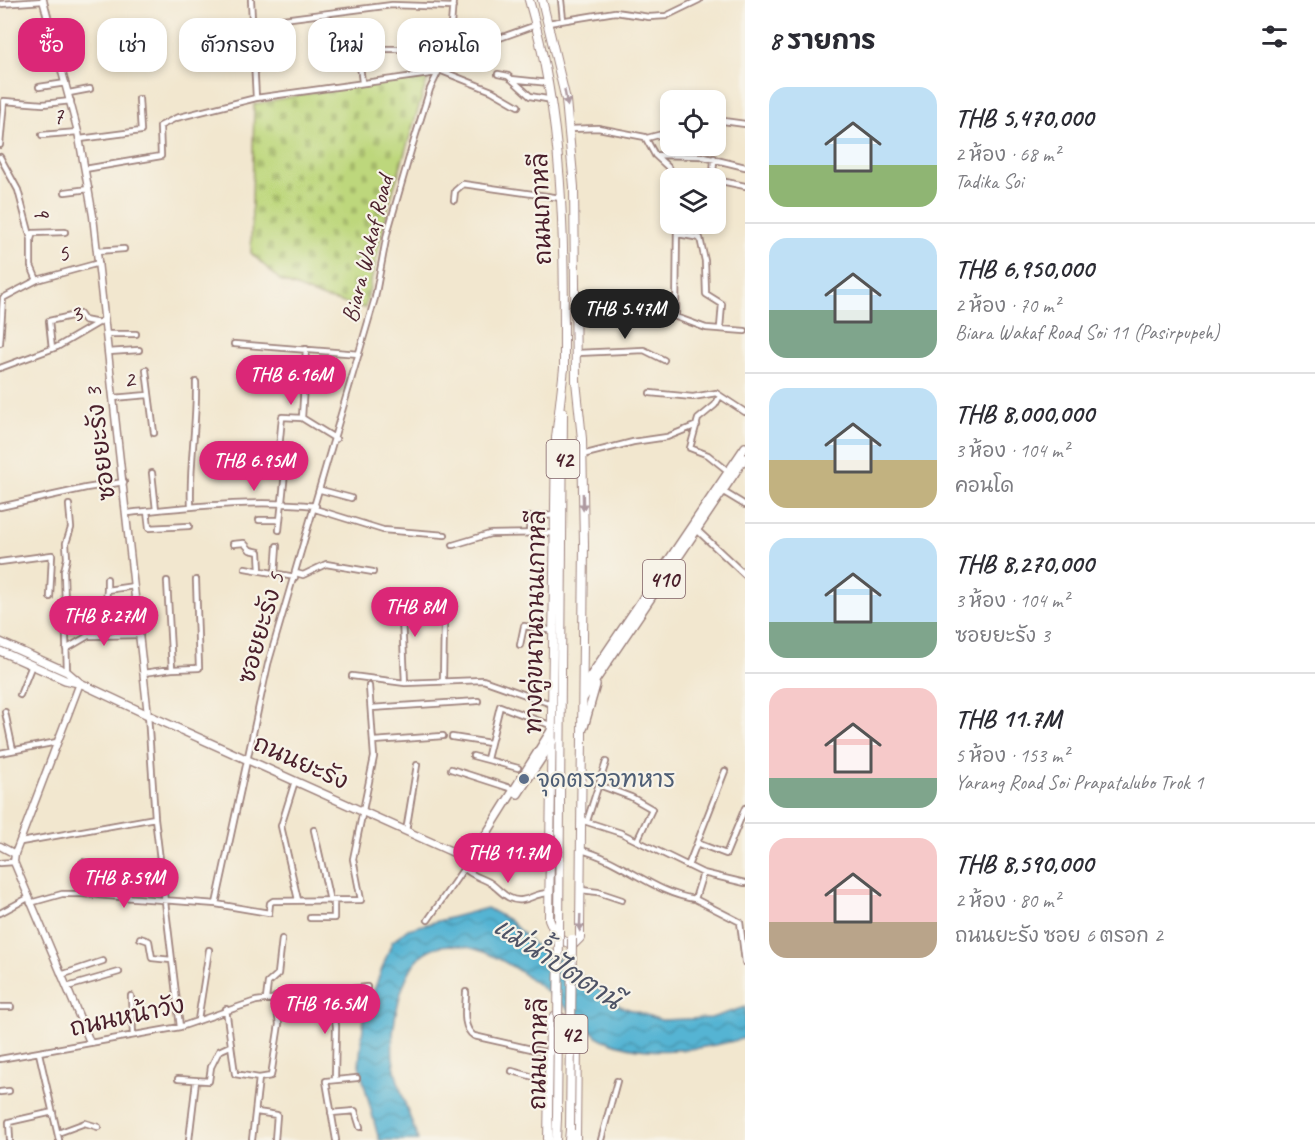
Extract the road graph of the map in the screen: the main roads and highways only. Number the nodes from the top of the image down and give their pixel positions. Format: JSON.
{"nodes":[{"id":1,"x":529,"y":0,"type":"edge"},
{"id":2,"x":542,"y":0,"type":"edge"},
{"id":3,"x":561,"y":219,"type":"junction"},
{"id":4,"x":574,"y":219,"type":"junction"},
{"id":5,"x":576,"y":304,"type":"junction"},
{"id":6,"x":564,"y":318,"type":"junction"},
{"id":7,"x":564,"y":368,"type":"junction"},
{"id":8,"x":576,"y":381,"type":"joint"},
{"id":9,"x":745,"y":447,"type":"edge"},
{"id":10,"x":745,"y":458,"type":"edge"},
{"id":11,"x":0,"y":642,"type":"edge"},
{"id":12,"x":0,"y":651,"type":"edge"},
{"id":13,"x":583,"y":654,"type":"junction"},
{"id":14,"x":601,"y":661,"type":"junction"},
{"id":15,"x":598,"y":677,"type":"junction"},
{"id":16,"x":80,"y":683,"type":"junction"},
{"id":17,"x":583,"y":687,"type":"junction"},
{"id":18,"x":584,"y":699,"type":"junction"},
{"id":19,"x":552,"y":725,"type":"junction"},
{"id":20,"x":583,"y":730,"type":"junction"},
{"id":21,"x":553,"y":740,"type":"junction"},
{"id":22,"x":538,"y":764,"type":"junction"},
{"id":23,"x":553,"y":771,"type":"junction"},
{"id":24,"x":496,"y":822,"type":"junction"},
{"id":25,"x":560,"y":933,"type":"junction"},
{"id":26,"x":572,"y":939,"type":"dead end"},
{"id":27,"x":548,"y":1140,"type":"edge"},
{"id":28,"x":556,"y":1140,"type":"edge"},
{"id":29,"x":570,"y":1140,"type":"edge"},
{"id":30,"x":576,"y":1140,"type":"edge"}],
"edges":[{"from":1,"to":3,"type":"highway","name":"ถนนเกาหลี","number":"42"},
{"from":2,"to":4,"type":"highway","name":"ถนนเกาหลี","one_way":true},
{"from":3,"to":4,"type":"highway"},
{"from":3,"to":6,"type":"highway","name":"ถนนเกาหลี","number":"42"},
{"from":4,"to":5,"type":"highway","name":"ถนนเกาหลี"},
{"from":5,"to":6,"type":"highway"},
{"from":5,"to":8,"type":"highway","name":"ถนนเกาหลี"},
{"from":6,"to":7,"type":"highway","name":"ถนนเกาหลี","number":"42"},
{"from":7,"to":19,"type":"highway","name":"ทางคู่ขนานถนนเกาหลี"},
{"from":7,"to":25,"type":"highway","name":"ถนนเกาหลี","number":"42"},
{"from":8,"to":13,"type":"highway","name":"ทางคู่ขนานถนนเกาหลี","one_way":true},
{"from":9,"to":14,"type":"main road","number":"410"},
{"from":10,"to":15,"type":"main road","number":"410"},
{"from":11,"to":16,"type":"main road","name":"ถนนยะรัง"},
{"from":12,"to":16,"type":"main road","name":"ถนนยะรัง"},
{"from":13,"to":14,"type":"main road"},
{"from":13,"to":17,"type":"highway","name":"ทางคู่ขนานถนนเกาหลี"},
{"from":14,"to":17,"type":"main road","number":"410"},
{"from":15,"to":18,"type":"main road","number":"410"},
{"from":15,"to":20,"type":"main road"},
{"from":16,"to":24,"type":"main road","name":"ถนนยะรัง"},
{"from":17,"to":18,"type":"highway","name":"ทางคู่ขนานถนนเกาหลี"},
{"from":18,"to":20,"type":"highway","name":"ทางคู่ขนานถนนเกาหลี"},
{"from":19,"to":21,"type":"highway","name":"ทางคู่ขนานถนนเกาหลี"},
{"from":19,"to":24,"type":"main road"},
{"from":20,"to":23,"type":"highway","name":"ทางคู่ขนานถนนเกาหลี","one_way":true},
{"from":21,"to":22,"type":"main road"},
{"from":21,"to":23,"type":"highway","name":"ทางคู่ขนานถนนเกาหลี"},
{"from":22,"to":23,"type":"main road"},
{"from":22,"to":24,"type":"main road"},
{"from":23,"to":25,"type":"highway"},
{"from":25,"to":28,"type":"highway","name":"ถนนเกาหลี","number":"42","bridge":true},
{"from":26,"to":29,"type":"highway","name":"ถนนเกาหลี","number":"42","bridge":true},
{"from":27,"to":30,"type":"highway"}]}
